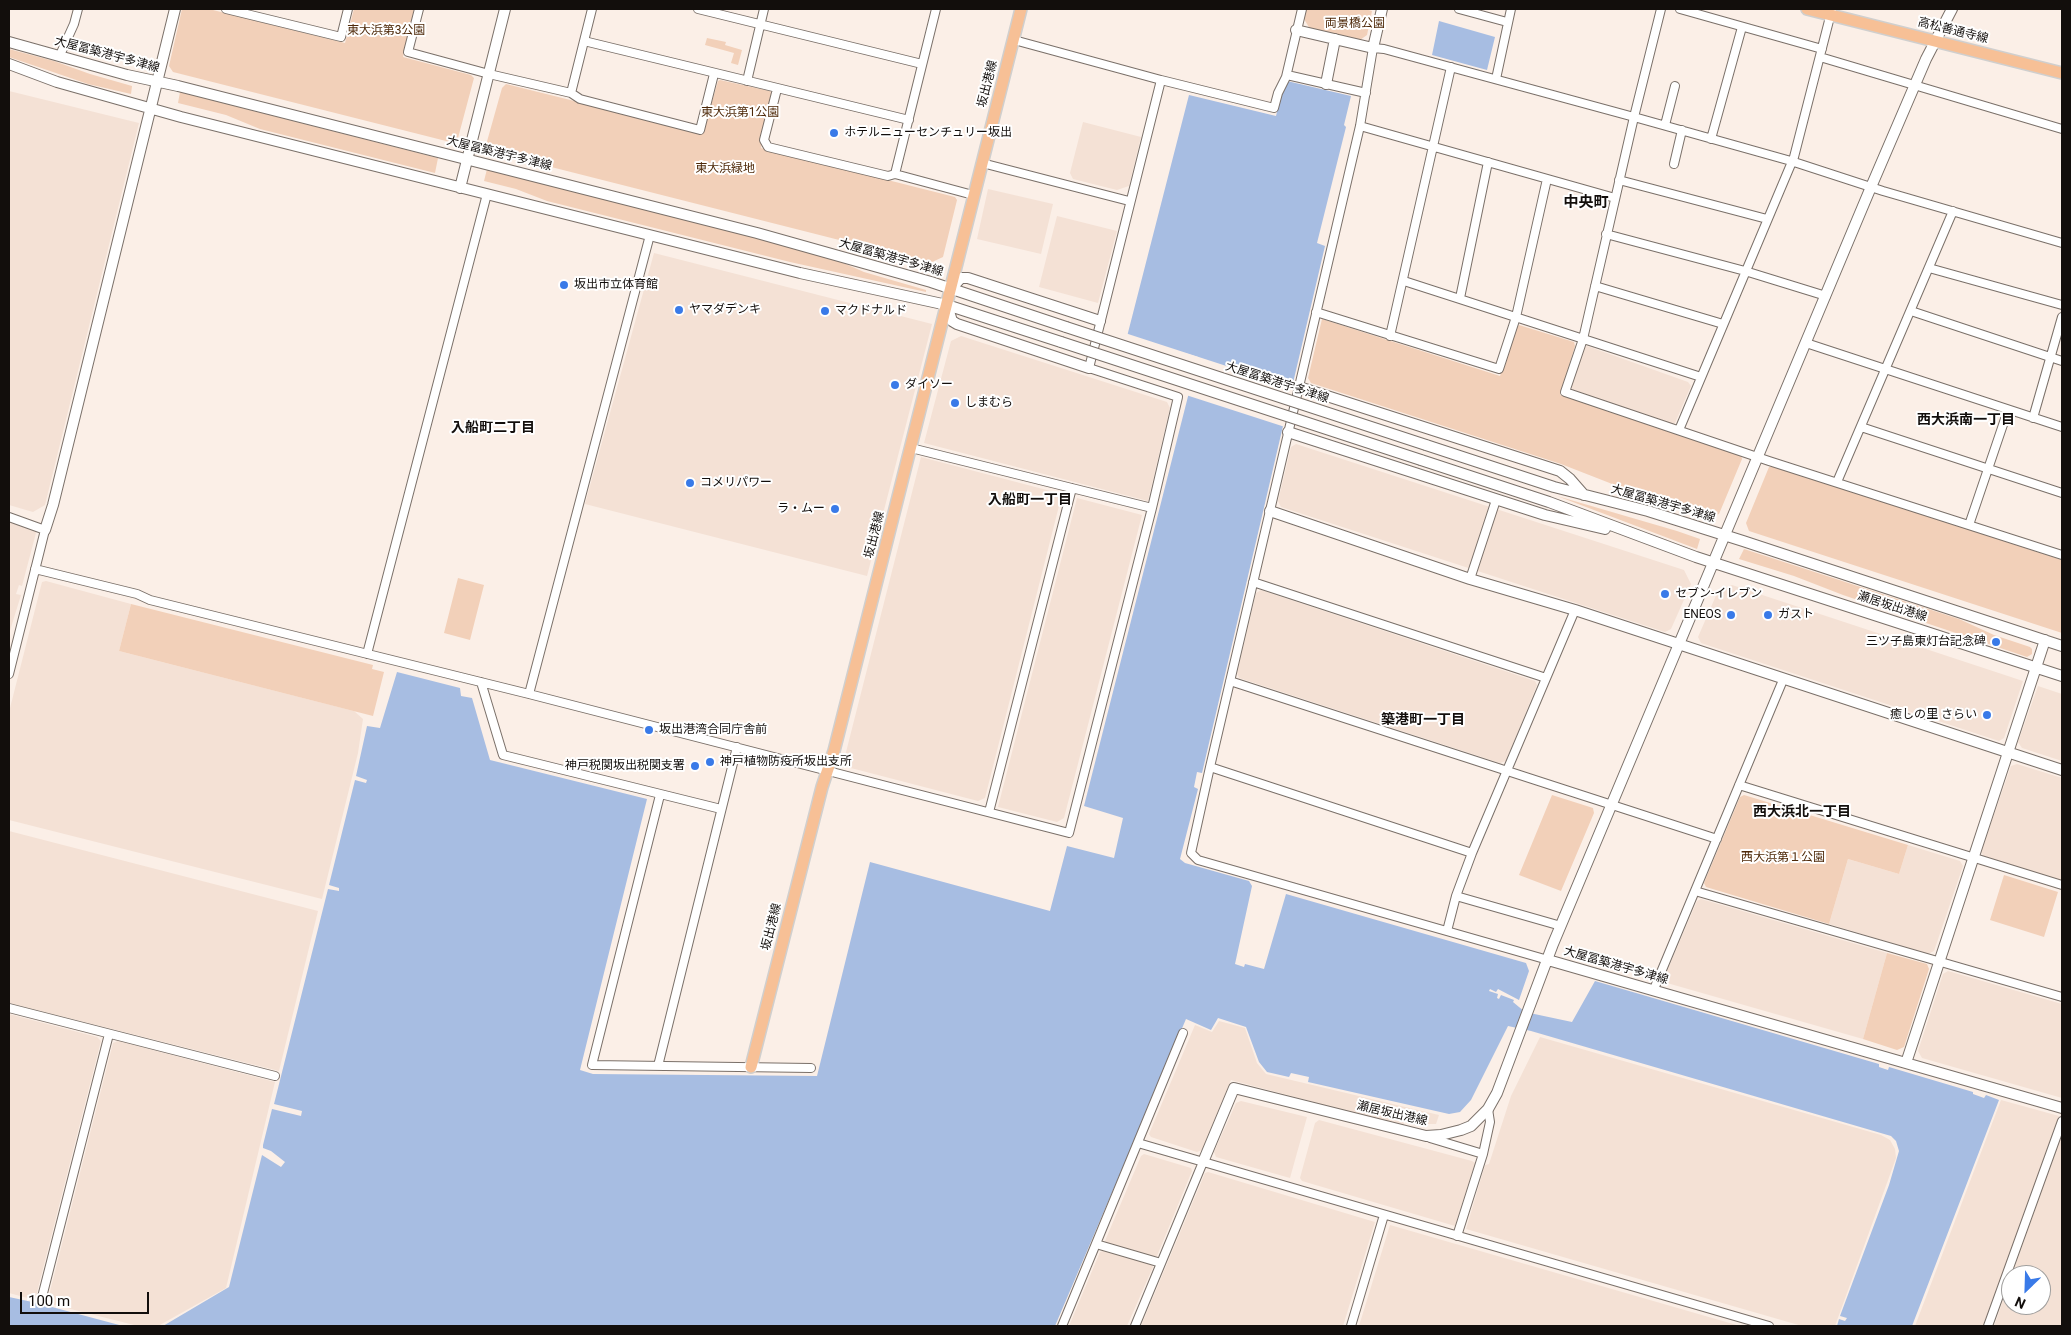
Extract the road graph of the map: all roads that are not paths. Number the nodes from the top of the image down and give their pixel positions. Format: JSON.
{"nodes":[{"id":1,"x":78,"y":9,"type":"edge"},
{"id":2,"x":175,"y":9,"type":"edge"},
{"id":3,"x":226,"y":9,"type":"edge"},
{"id":4,"x":348,"y":9,"type":"edge"},
{"id":5,"x":419,"y":9,"type":"edge"},
{"id":6,"x":505,"y":9,"type":"edge"},
{"id":7,"x":592,"y":9,"type":"edge"},
{"id":8,"x":698,"y":9,"type":"edge"},
{"id":9,"x":764,"y":9,"type":"edge"},
{"id":10,"x":933,"y":9,"type":"edge"},
{"id":11,"x":1021,"y":9,"type":"edge"},
{"id":12,"x":1302,"y":9,"type":"edge"},
{"id":13,"x":1382,"y":9,"type":"edge"},
{"id":14,"x":1459,"y":9,"type":"edge"},
{"id":15,"x":1511,"y":9,"type":"edge"},
{"id":16,"x":1662,"y":9,"type":"edge"},
{"id":17,"x":1680,"y":9,"type":"edge"},
{"id":18,"x":1807,"y":9,"type":"edge"},
{"id":19,"x":1952,"y":9,"type":"edge"},
{"id":20,"x":1831,"y":12,"type":"edge"},
{"id":21,"x":1508,"y":22,"type":"junction"},
{"id":22,"x":760,"y":24,"type":"junction"},
{"id":23,"x":1742,"y":27,"type":"junction"},
{"id":24,"x":1296,"y":30,"type":"junction"},
{"id":25,"x":1335,"y":39,"type":"junction"},
{"id":26,"x":1014,"y":40,"type":"junction"},
{"id":27,"x":584,"y":41,"type":"junction"},
{"id":28,"x":1936,"y":41,"type":"junction"},
{"id":29,"x":9,"y":42,"type":"edge"},
{"id":30,"x":1373,"y":48,"type":"junction"},
{"id":31,"x":1821,"y":53,"type":"junction"},
{"id":32,"x":60,"y":56,"type":"junction"},
{"id":33,"x":9,"y":64,"type":"edge"},
{"id":34,"x":922,"y":64,"type":"junction"},
{"id":35,"x":1452,"y":67,"type":"junction"},
{"id":36,"x":2061,"y":70,"type":"edge"},
{"id":37,"x":488,"y":74,"type":"junction"},
{"id":38,"x":714,"y":74,"type":"junction"},
{"id":39,"x":1286,"y":75,"type":"junction"},
{"id":40,"x":1496,"y":79,"type":"junction"},
{"id":41,"x":1161,"y":80,"type":"junction"},
{"id":42,"x":158,"y":81,"type":"junction"},
{"id":43,"x":747,"y":81,"type":"junction"},
{"id":44,"x":1326,"y":84,"type":"junction"},
{"id":45,"x":1675,"y":86,"type":"dead end"},
{"id":46,"x":1914,"y":86,"type":"junction"},
{"id":47,"x":777,"y":89,"type":"junction"},
{"id":48,"x":571,"y":93,"type":"junction"},
{"id":49,"x":1366,"y":93,"type":"junction"},
{"id":50,"x":151,"y":108,"type":"junction"},
{"id":51,"x":1634,"y":116,"type":"junction"},
{"id":52,"x":909,"y":120,"type":"junction"},
{"id":53,"x":1665,"y":125,"type":"junction"},
{"id":54,"x":1360,"y":126,"type":"junction"},
{"id":55,"x":2062,"y":129,"type":"edge"},
{"id":56,"x":1682,"y":130,"type":"junction"},
{"id":57,"x":1711,"y":139,"type":"junction"},
{"id":58,"x":1432,"y":146,"type":"junction"},
{"id":59,"x":467,"y":159,"type":"junction"},
{"id":60,"x":1791,"y":161,"type":"junction"},
{"id":61,"x":982,"y":162,"type":"junction"},
{"id":62,"x":1488,"y":162,"type":"junction"},
{"id":63,"x":1674,"y":164,"type":"dead end"},
{"id":64,"x":895,"y":174,"type":"junction"},
{"id":65,"x":1547,"y":179,"type":"junction"},
{"id":66,"x":1619,"y":180,"type":"junction"},
{"id":67,"x":1871,"y":187,"type":"junction"},
{"id":68,"x":460,"y":188,"type":"junction"},
{"id":69,"x":487,"y":194,"type":"junction"},
{"id":70,"x":973,"y":195,"type":"junction"},
{"id":71,"x":1615,"y":198,"type":"junction"},
{"id":72,"x":1129,"y":201,"type":"junction"},
{"id":73,"x":1953,"y":211,"type":"junction"},
{"id":74,"x":1767,"y":220,"type":"junction"},
{"id":75,"x":1606,"y":234,"type":"junction"},
{"id":76,"x":650,"y":235,"type":"junction"},
{"id":77,"x":2062,"y":243,"type":"edge"},
{"id":78,"x":1929,"y":268,"type":"junction"},
{"id":79,"x":1745,"y":271,"type":"junction"},
{"id":80,"x":1404,"y":281,"type":"junction"},
{"id":81,"x":1595,"y":286,"type":"junction"},
{"id":82,"x":951,"y":288,"type":"junction"},
{"id":83,"x":1826,"y":296,"type":"junction"},
{"id":84,"x":1460,"y":298,"type":"junction"},
{"id":85,"x":947,"y":305,"type":"junction"},
{"id":86,"x":2062,"y":305,"type":"edge"},
{"id":87,"x":1911,"y":311,"type":"junction"},
{"id":88,"x":1316,"y":312,"type":"junction"},
{"id":89,"x":1516,"y":317,"type":"junction"},
{"id":90,"x":2062,"y":317,"type":"edge"},
{"id":91,"x":1100,"y":321,"type":"junction"},
{"id":92,"x":1723,"y":324,"type":"junction"},
{"id":93,"x":1390,"y":336,"type":"junction"},
{"id":94,"x":1583,"y":338,"type":"junction"},
{"id":95,"x":1806,"y":343,"type":"junction"},
{"id":96,"x":2050,"y":357,"type":"junction"},
{"id":97,"x":2062,"y":361,"type":"edge"},
{"id":98,"x":1088,"y":368,"type":"junction"},
{"id":99,"x":1886,"y":370,"type":"junction"},
{"id":100,"x":1701,"y":377,"type":"junction"},
{"id":101,"x":1299,"y":387,"type":"junction"},
{"id":102,"x":2008,"y":410,"type":"junction"},
{"id":103,"x":2033,"y":418,"type":"junction"},
{"id":104,"x":1861,"y":427,"type":"junction"},
{"id":105,"x":2062,"y":427,"type":"edge"},
{"id":106,"x":1679,"y":430,"type":"junction"},
{"id":107,"x":1288,"y":432,"type":"junction"},
{"id":108,"x":911,"y":448,"type":"junction"},
{"id":109,"x":1758,"y":457,"type":"junction"},
{"id":110,"x":1988,"y":469,"type":"junction"},
{"id":111,"x":1837,"y":482,"type":"junction"},
{"id":112,"x":1072,"y":488,"type":"junction"},
{"id":113,"x":2062,"y":493,"type":"edge"},
{"id":114,"x":1584,"y":494,"type":"junction"},
{"id":115,"x":1496,"y":500,"type":"junction"},
{"id":116,"x":1152,"y":508,"type":"junction"},
{"id":117,"x":1270,"y":511,"type":"junction"},
{"id":118,"x":9,"y":517,"type":"edge"},
{"id":119,"x":1969,"y":525,"type":"junction"},
{"id":120,"x":45,"y":530,"type":"junction"},
{"id":121,"x":1725,"y":535,"type":"junction"},
{"id":122,"x":1640,"y":536,"type":"junction"},
{"id":123,"x":2062,"y":555,"type":"edge"},
{"id":124,"x":1714,"y":563,"type":"junction"},
{"id":125,"x":35,"y":569,"type":"junction"},
{"id":126,"x":1470,"y":579,"type":"junction"},
{"id":127,"x":1253,"y":582,"type":"junction"},
{"id":128,"x":1575,"y":610,"type":"junction"},
{"id":129,"x":2045,"y":640,"type":"junction"},
{"id":130,"x":13,"y":641,"type":"edge"},
{"id":131,"x":1679,"y":646,"type":"junction"},
{"id":132,"x":2062,"y":646,"type":"edge"},
{"id":133,"x":367,"y":654,"type":"junction"},
{"id":134,"x":2036,"y":668,"type":"junction"},
{"id":135,"x":9,"y":674,"type":"edge"},
{"id":136,"x":2062,"y":676,"type":"edge"},
{"id":137,"x":1546,"y":678,"type":"junction"},
{"id":138,"x":1783,"y":680,"type":"junction"},
{"id":139,"x":480,"y":682,"type":"junction"},
{"id":140,"x":1230,"y":682,"type":"junction"},
{"id":141,"x":529,"y":694,"type":"junction"},
{"id":142,"x":737,"y":747,"type":"junction"},
{"id":143,"x":2008,"y":753,"type":"junction"},
{"id":144,"x":1210,"y":767,"type":"junction"},
{"id":145,"x":828,"y":770,"type":"junction"},
{"id":146,"x":2062,"y":770,"type":"edge"},
{"id":147,"x":1507,"y":771,"type":"junction"},
{"id":148,"x":1739,"y":786,"type":"junction"},
{"id":149,"x":660,"y":795,"type":"junction"},
{"id":150,"x":1612,"y":805,"type":"junction"},
{"id":151,"x":722,"y":809,"type":"junction"},
{"id":152,"x":989,"y":812,"type":"junction"},
{"id":153,"x":1717,"y":839,"type":"junction"},
{"id":154,"x":1472,"y":853,"type":"junction"},
{"id":155,"x":1973,"y":858,"type":"junction"},
{"id":156,"x":2062,"y":885,"type":"edge"},
{"id":157,"x":1695,"y":891,"type":"junction"},
{"id":158,"x":1456,"y":896,"type":"junction"},
{"id":159,"x":1561,"y":926,"type":"junction"},
{"id":160,"x":1447,"y":931,"type":"junction"},
{"id":161,"x":1548,"y":960,"type":"junction"},
{"id":162,"x":1939,"y":962,"type":"junction"},
{"id":163,"x":1654,"y":990,"type":"junction"},
{"id":164,"x":2062,"y":997,"type":"edge"},
{"id":165,"x":9,"y":1008,"type":"edge"},
{"id":166,"x":1183,"y":1033,"type":"dead end"},
{"id":167,"x":109,"y":1034,"type":"junction"},
{"id":168,"x":1906,"y":1062,"type":"junction"},
{"id":169,"x":658,"y":1066,"type":"junction"},
{"id":170,"x":751,"y":1067,"type":"junction"},
{"id":171,"x":811,"y":1068,"type":"dead end"},
{"id":172,"x":275,"y":1076,"type":"dead end"},
{"id":173,"x":2062,"y":1108,"type":"edge"},
{"id":174,"x":1488,"y":1109,"type":"junction"},
{"id":175,"x":2062,"y":1121,"type":"edge"},
{"id":176,"x":1426,"y":1136,"type":"junction"},
{"id":177,"x":1138,"y":1143,"type":"junction"},
{"id":178,"x":1483,"y":1154,"type":"junction"},
{"id":179,"x":1203,"y":1162,"type":"junction"},
{"id":180,"x":1384,"y":1215,"type":"junction"},
{"id":181,"x":1458,"y":1236,"type":"junction"},
{"id":182,"x":1096,"y":1244,"type":"junction"},
{"id":183,"x":1161,"y":1263,"type":"junction"},
{"id":184,"x":41,"y":1301,"type":"dead end"},
{"id":185,"x":1062,"y":1326,"type":"edge"},
{"id":186,"x":1135,"y":1326,"type":"edge"},
{"id":187,"x":1351,"y":1326,"type":"edge"},
{"id":188,"x":1769,"y":1326,"type":"edge"},
{"id":189,"x":1988,"y":1326,"type":"edge"}],
"edges":[{"from":1,"to":32,"type":"street"},
{"from":2,"to":42,"type":"main road"},
{"from":3,"to":4,"type":"street"},
{"from":5,"to":37,"type":"street"},
{"from":6,"to":37,"type":"main road"},
{"from":7,"to":27,"type":"street"},
{"from":8,"to":22,"type":"street"},
{"from":9,"to":22,"type":"street"},
{"from":10,"to":34,"type":"street"},
{"from":11,"to":26,"type":"main road","name":"坂出港線"},
{"from":12,"to":24,"type":"street"},
{"from":13,"to":30,"type":"main road"},
{"from":14,"to":21,"type":"street"},
{"from":15,"to":21,"type":"street"},
{"from":16,"to":51,"type":"street"},
{"from":17,"to":23,"type":"street"},
{"from":18,"to":20,"type":"main road","name":"高松善通寺線"},
{"from":19,"to":28,"type":"main road"},
{"from":20,"to":28,"type":"main road","name":"高松善通寺線"},
{"from":20,"to":31,"type":"street"},
{"from":21,"to":40,"type":"street"},
{"from":22,"to":34,"type":"street"},
{"from":22,"to":43,"type":"street"},
{"from":23,"to":31,"type":"street"},
{"from":23,"to":57,"type":"street"},
{"from":24,"to":25,"type":"main road"},
{"from":24,"to":39,"type":"street"},
{"from":25,"to":30,"type":"main road"},
{"from":25,"to":44,"type":"main road"},
{"from":26,"to":41,"type":"street"},
{"from":26,"to":61,"type":"main road","name":"坂出港線"},
{"from":27,"to":38,"type":"street"},
{"from":27,"to":48,"type":"street"},
{"from":28,"to":36,"type":"main road","name":"高松善通寺線"},
{"from":28,"to":46,"type":"main road"},
{"from":29,"to":32,"type":"main road","name":"大屋冨築港宇多津線"},
{"from":30,"to":35,"type":"street"},
{"from":30,"to":49,"type":"street"},
{"from":31,"to":46,"type":"street"},
{"from":31,"to":60,"type":"street"},
{"from":32,"to":42,"type":"main road","name":"大屋冨築港宇多津線"},
{"from":33,"to":50,"type":"main road"},
{"from":34,"to":52,"type":"street"},
{"from":35,"to":40,"type":"street"},
{"from":35,"to":58,"type":"street"},
{"from":37,"to":48,"type":"street"},
{"from":37,"to":59,"type":"main road"},
{"from":38,"to":43,"type":"street"},
{"from":38,"to":48,"type":"street"},
{"from":39,"to":41,"type":"street"},
{"from":39,"to":44,"type":"street"},
{"from":40,"to":51,"type":"street"},
{"from":41,"to":72,"type":"street"},
{"from":42,"to":50,"type":"main road"},
{"from":42,"to":59,"type":"main road","name":"大屋冨築港宇多津線"},
{"from":43,"to":47,"type":"street"},
{"from":44,"to":49,"type":"street"},
{"from":45,"to":53,"type":"street"},
{"from":46,"to":55,"type":"street"},
{"from":46,"to":67,"type":"main road"},
{"from":47,"to":52,"type":"street"},
{"from":47,"to":64,"type":"street"},
{"from":49,"to":54,"type":"street"},
{"from":50,"to":68,"type":"main road"},
{"from":50,"to":120,"type":"main road"},
{"from":51,"to":53,"type":"street"},
{"from":51,"to":66,"type":"street"},
{"from":52,"to":64,"type":"street"},
{"from":53,"to":56,"type":"street"},
{"from":54,"to":58,"type":"street"},
{"from":54,"to":88,"type":"street"},
{"from":56,"to":57,"type":"street"},
{"from":56,"to":63,"type":"street"},
{"from":57,"to":60,"type":"street"},
{"from":58,"to":62,"type":"street"},
{"from":58,"to":80,"type":"street"},
{"from":59,"to":68,"type":"main road"},
{"from":59,"to":82,"type":"main road","name":"大屋冨築港宇多津線"},
{"from":60,"to":67,"type":"street"},
{"from":60,"to":74,"type":"street"},
{"from":61,"to":70,"type":"main road","name":"坂出港線"},
{"from":61,"to":72,"type":"street"},
{"from":62,"to":65,"type":"street"},
{"from":62,"to":84,"type":"street"},
{"from":64,"to":70,"type":"street"},
{"from":65,"to":71,"type":"street"},
{"from":65,"to":89,"type":"street"},
{"from":66,"to":71,"type":"street"},
{"from":66,"to":74,"type":"street"},
{"from":67,"to":73,"type":"street"},
{"from":67,"to":83,"type":"main road"},
{"from":68,"to":69,"type":"main road"},
{"from":69,"to":76,"type":"main road"},
{"from":69,"to":133,"type":"street"},
{"from":70,"to":82,"type":"main road","name":"坂出港線"},
{"from":71,"to":75,"type":"street"},
{"from":72,"to":91,"type":"street"},
{"from":73,"to":77,"type":"street"},
{"from":73,"to":78,"type":"street"},
{"from":74,"to":79,"type":"street"},
{"from":75,"to":79,"type":"street"},
{"from":75,"to":81,"type":"street"},
{"from":76,"to":85,"type":"main road"},
{"from":76,"to":141,"type":"street"},
{"from":78,"to":86,"type":"street"},
{"from":78,"to":87,"type":"street"},
{"from":79,"to":83,"type":"street"},
{"from":79,"to":92,"type":"street"},
{"from":80,"to":84,"type":"street"},
{"from":80,"to":93,"type":"street"},
{"from":81,"to":92,"type":"street"},
{"from":81,"to":94,"type":"street"},
{"from":82,"to":85,"type":"main road","name":"坂出港線"},
{"from":82,"to":91,"type":"main road"},
{"from":82,"to":114,"type":"main road","name":"大屋冨築港宇多津線","bridge":true},
{"from":83,"to":95,"type":"main road"},
{"from":84,"to":89,"type":"street"},
{"from":85,"to":98,"type":"main road"},
{"from":85,"to":108,"type":"main road","name":"坂出港線"},
{"from":85,"to":122,"type":"main road","bridge":true},
{"from":87,"to":96,"type":"street"},
{"from":87,"to":99,"type":"street"},
{"from":88,"to":93,"type":"street"},
{"from":88,"to":101,"type":"street"},
{"from":89,"to":93,"type":"street"},
{"from":89,"to":94,"type":"street"},
{"from":90,"to":96,"type":"street"},
{"from":91,"to":98,"type":"street"},
{"from":92,"to":100,"type":"street"},
{"from":94,"to":100,"type":"street"},
{"from":94,"to":106,"type":"street"},
{"from":95,"to":99,"type":"street"},
{"from":95,"to":109,"type":"main road"},
{"from":96,"to":97,"type":"street"},
{"from":96,"to":103,"type":"street"},
{"from":98,"to":116,"type":"street"},
{"from":99,"to":102,"type":"street"},
{"from":99,"to":104,"type":"street"},
{"from":100,"to":106,"type":"street"},
{"from":101,"to":107,"type":"street"},
{"from":101,"to":114,"type":"main road"},
{"from":102,"to":103,"type":"street"},
{"from":102,"to":110,"type":"street"},
{"from":103,"to":105,"type":"street"},
{"from":104,"to":110,"type":"street"},
{"from":104,"to":111,"type":"street"},
{"from":106,"to":109,"type":"street"},
{"from":107,"to":115,"type":"main road"},
{"from":107,"to":117,"type":"street"},
{"from":108,"to":112,"type":"street"},
{"from":108,"to":145,"type":"main road","name":"坂出港線"},
{"from":109,"to":111,"type":"street"},
{"from":109,"to":121,"type":"main road"},
{"from":110,"to":113,"type":"street"},
{"from":110,"to":119,"type":"street"},
{"from":111,"to":119,"type":"street"},
{"from":112,"to":116,"type":"street"},
{"from":112,"to":152,"type":"street"},
{"from":114,"to":121,"type":"main road","name":"大屋冨築港宇多津線"},
{"from":115,"to":122,"type":"main road"},
{"from":115,"to":126,"type":"street"},
{"from":116,"to":152,"type":"street"},
{"from":117,"to":126,"type":"main road"},
{"from":117,"to":127,"type":"street"},
{"from":118,"to":120,"type":"street"},
{"from":119,"to":123,"type":"street"},
{"from":120,"to":125,"type":"street"},
{"from":121,"to":124,"type":"main road","name":"大屋冨築港宇多津線"},
{"from":121,"to":129,"type":"main road","name":"瀬居坂出港線"},
{"from":122,"to":124,"type":"main road"},
{"from":124,"to":131,"type":"main road","name":"大屋冨築港宇多津線"},
{"from":124,"to":134,"type":"main road","name":"瀬居坂出港線"},
{"from":125,"to":130,"type":"street"},
{"from":125,"to":133,"type":"street"},
{"from":126,"to":128,"type":"main road"},
{"from":127,"to":137,"type":"street"},
{"from":127,"to":140,"type":"street"},
{"from":128,"to":131,"type":"main road"},
{"from":128,"to":137,"type":"street"},
{"from":129,"to":132,"type":"main road","name":"瀬居坂出港線"},
{"from":129,"to":134,"type":"main road"},
{"from":130,"to":135,"type":"street"},
{"from":131,"to":138,"type":"main road"},
{"from":131,"to":150,"type":"main road","name":"大屋冨築港宇多津線"},
{"from":133,"to":139,"type":"street"},
{"from":134,"to":136,"type":"main road","name":"瀬居坂出港線"},
{"from":134,"to":143,"type":"main road"},
{"from":137,"to":147,"type":"street"},
{"from":138,"to":143,"type":"main road"},
{"from":138,"to":148,"type":"street"},
{"from":139,"to":141,"type":"street"},
{"from":139,"to":149,"type":"street"},
{"from":140,"to":144,"type":"street"},
{"from":140,"to":147,"type":"street"},
{"from":141,"to":142,"type":"street"},
{"from":142,"to":145,"type":"street"},
{"from":142,"to":151,"type":"street"},
{"from":143,"to":146,"type":"main road"},
{"from":143,"to":155,"type":"main road"},
{"from":144,"to":154,"type":"street"},
{"from":144,"to":160,"type":"street"},
{"from":145,"to":152,"type":"street"},
{"from":145,"to":170,"type":"main road","name":"坂出港線"},
{"from":147,"to":150,"type":"street"},
{"from":147,"to":154,"type":"street"},
{"from":148,"to":153,"type":"street"},
{"from":148,"to":155,"type":"street"},
{"from":149,"to":151,"type":"street"},
{"from":149,"to":169,"type":"street"},
{"from":150,"to":153,"type":"street"},
{"from":150,"to":159,"type":"main road","name":"大屋冨築港宇多津線"},
{"from":151,"to":169,"type":"street"},
{"from":153,"to":157,"type":"street"},
{"from":154,"to":158,"type":"street"},
{"from":155,"to":156,"type":"street"},
{"from":155,"to":162,"type":"main road"},
{"from":157,"to":162,"type":"street"},
{"from":157,"to":163,"type":"street"},
{"from":158,"to":159,"type":"street"},
{"from":158,"to":160,"type":"street"},
{"from":159,"to":161,"type":"main road","name":"大屋冨築港宇多津線"},
{"from":160,"to":161,"type":"street"},
{"from":161,"to":163,"type":"main road","name":"大屋冨築港宇多津線"},
{"from":161,"to":174,"type":"main road","name":"瀬居坂出港線"},
{"from":162,"to":164,"type":"street"},
{"from":162,"to":168,"type":"main road"},
{"from":163,"to":168,"type":"main road","name":"大屋冨築港宇多津線"},
{"from":165,"to":167,"type":"street"},
{"from":166,"to":177,"type":"street"},
{"from":167,"to":172,"type":"street"},
{"from":167,"to":184,"type":"street"},
{"from":168,"to":173,"type":"main road","name":"大屋冨築港宇多津線"},
{"from":169,"to":170,"type":"street"},
{"from":170,"to":171,"type":"street"},
{"from":174,"to":176,"type":"main road","name":"瀬居坂出港線"},
{"from":174,"to":178,"type":"street"},
{"from":175,"to":189,"type":"street"},
{"from":176,"to":178,"type":"street"},
{"from":176,"to":179,"type":"main road","name":"瀬居坂出港線"},
{"from":177,"to":179,"type":"street"},
{"from":177,"to":182,"type":"street"},
{"from":178,"to":181,"type":"street"},
{"from":179,"to":180,"type":"street"},
{"from":179,"to":183,"type":"street"},
{"from":180,"to":181,"type":"street"},
{"from":180,"to":187,"type":"street"},
{"from":181,"to":188,"type":"street"},
{"from":182,"to":183,"type":"street"},
{"from":182,"to":185,"type":"street"},
{"from":183,"to":186,"type":"street"}]}
